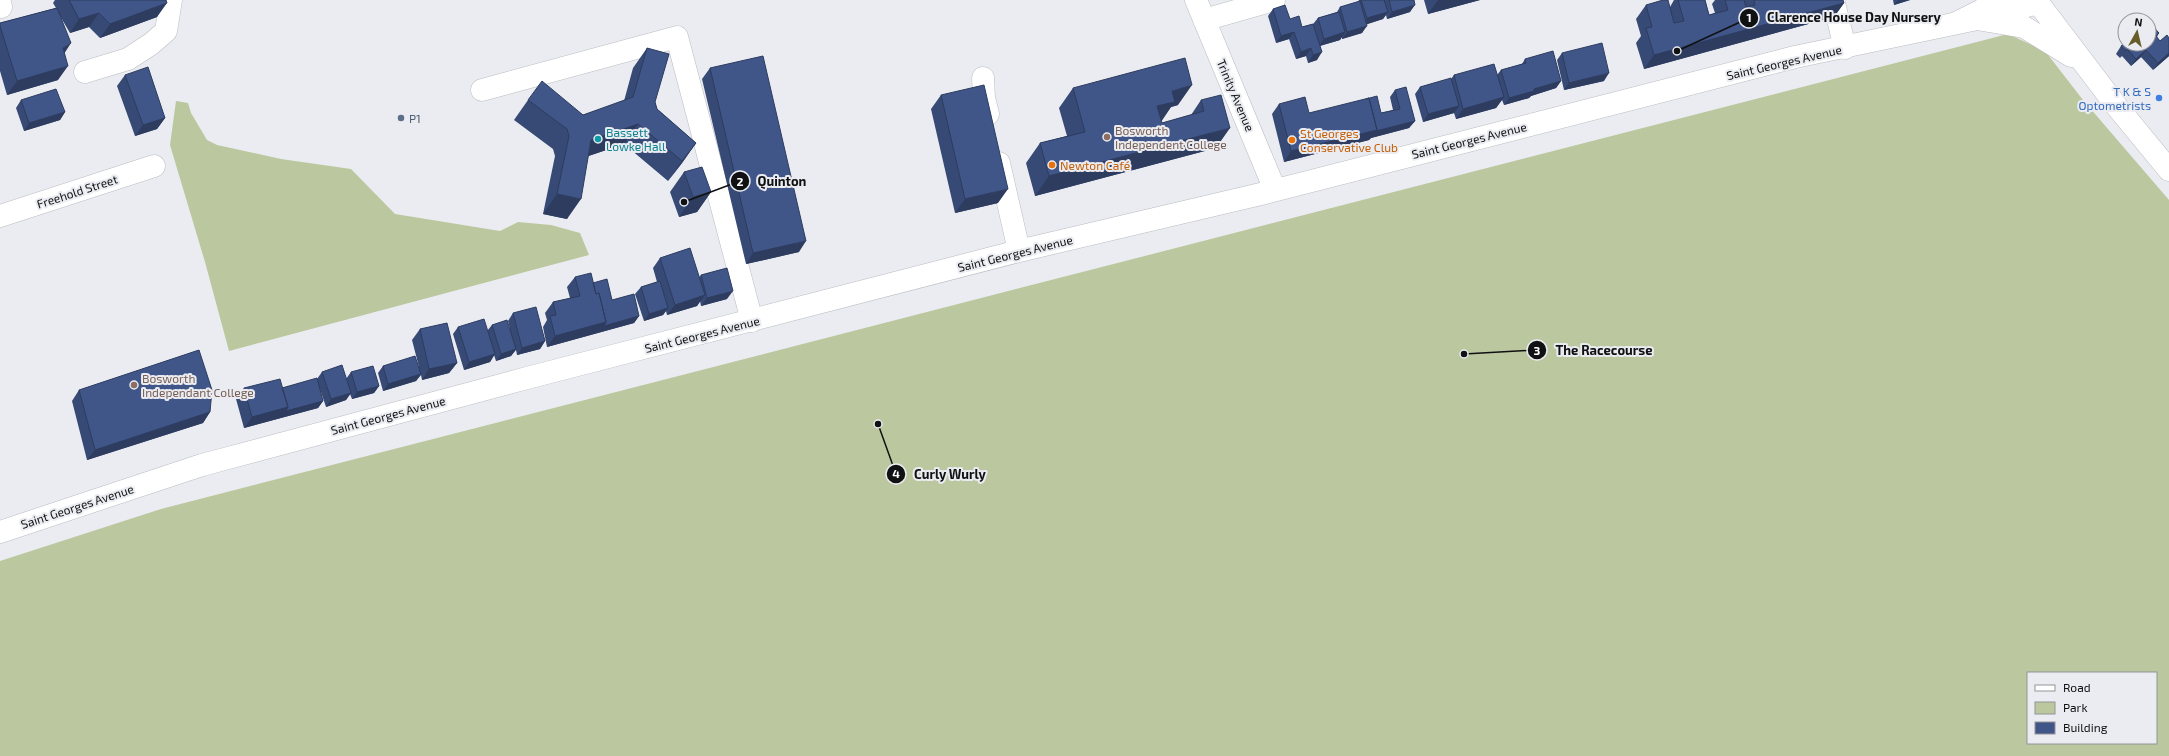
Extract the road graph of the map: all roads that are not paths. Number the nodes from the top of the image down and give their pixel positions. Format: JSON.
{"nodes":[{"id":1,"x":171,"y":0,"type":"edge"},
{"id":2,"x":1196,"y":0,"type":"edge"},
{"id":3,"x":1274,"y":0,"type":"edge"},
{"id":4,"x":1832,"y":0,"type":"edge"},
{"id":5,"x":1994,"y":0,"type":"edge"},
{"id":6,"x":2037,"y":1,"type":"edge"},
{"id":7,"x":1204,"y":20,"type":"junction"},
{"id":8,"x":1967,"y":20,"type":"junction"},
{"id":9,"x":1845,"y":48,"type":"junction"},
{"id":10,"x":2089,"y":70,"type":"junction"},
{"id":11,"x":85,"y":72,"type":"dead end"},
{"id":12,"x":983,"y":78,"type":"dead end"},
{"id":13,"x":482,"y":90,"type":"dead end"},
{"id":14,"x":154,"y":166,"type":"dead end"},
{"id":15,"x":2169,"y":170,"type":"edge"},
{"id":16,"x":1275,"y":190,"type":"junction"},
{"id":17,"x":0,"y":216,"type":"edge"},
{"id":18,"x":1019,"y":251,"type":"junction"},
{"id":19,"x":752,"y":321,"type":"junction"},
{"id":20,"x":0,"y":532,"type":"edge"}],
"edges":[{"from":1,"to":11,"type":"street"},
{"from":2,"to":7,"type":"street","name":"Trinity Avenue"},
{"from":3,"to":7,"type":"street"},
{"from":4,"to":9,"type":"street"},
{"from":5,"to":8,"type":"street"},
{"from":6,"to":8,"type":"street","name":"Saint Georges Avenue"},
{"from":6,"to":10,"type":"street"},
{"from":7,"to":16,"type":"street","name":"Trinity Avenue"},
{"from":8,"to":9,"type":"street","name":"Saint Georges Avenue"},
{"from":8,"to":10,"type":"street"},
{"from":9,"to":16,"type":"street","name":"Saint Georges Avenue"},
{"from":10,"to":15,"type":"street"},
{"from":12,"to":18,"type":"street"},
{"from":13,"to":19,"type":"street"},
{"from":14,"to":17,"type":"street","name":"Freehold Street"},
{"from":16,"to":18,"type":"street","name":"Saint Georges Avenue"},
{"from":18,"to":19,"type":"street","name":"Saint Georges Avenue"},
{"from":19,"to":20,"type":"street","name":"Saint Georges Avenue"}]}
